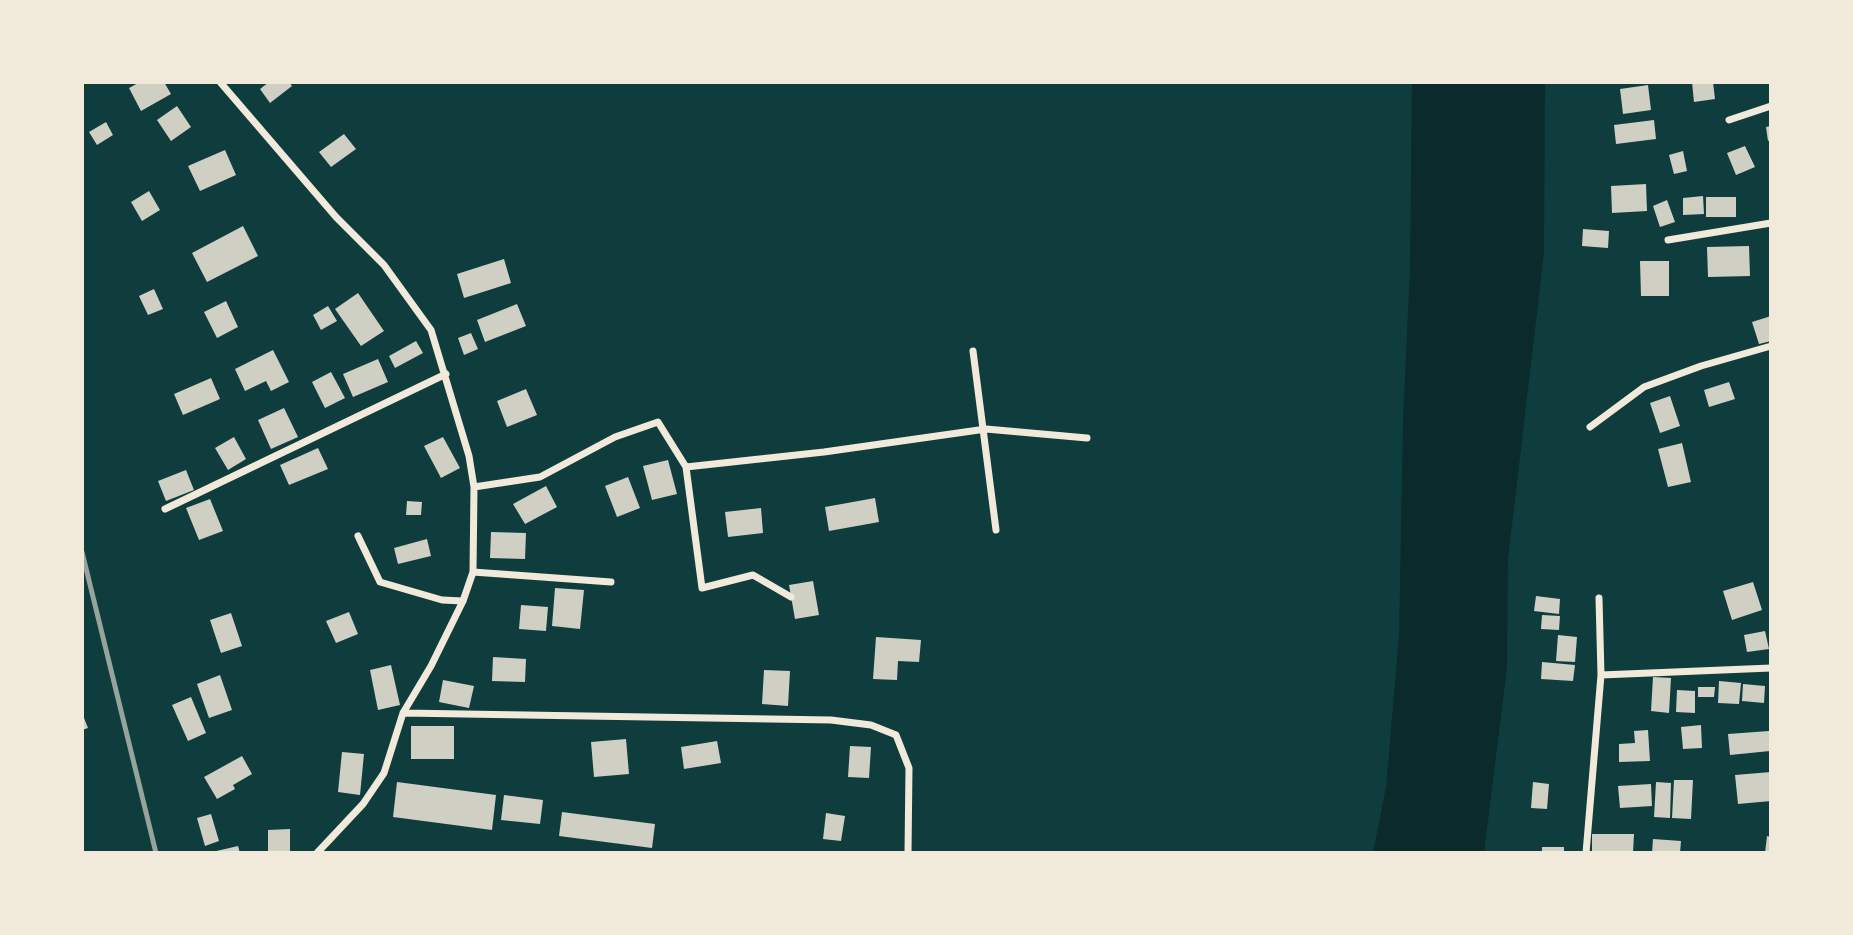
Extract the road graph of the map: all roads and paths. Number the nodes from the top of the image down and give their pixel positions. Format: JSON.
{"nodes":[{"id":1,"x":220,"y":82,"type":"edge"},
{"id":2,"x":1771,"y":106,"type":"edge"},
{"id":3,"x":1729,"y":120,"type":"dead end"},
{"id":4,"x":1771,"y":223,"type":"edge"},
{"id":5,"x":1668,"y":240,"type":"dead end"},
{"id":6,"x":1771,"y":346,"type":"edge"},
{"id":7,"x":972,"y":351,"type":"dead end"},
{"id":8,"x":446,"y":374,"type":"junction"},
{"id":9,"x":1590,"y":427,"type":"dead end"},
{"id":10,"x":983,"y":429,"type":"junction"},
{"id":11,"x":1087,"y":438,"type":"dead end"},
{"id":12,"x":686,"y":467,"type":"junction"},
{"id":13,"x":474,"y":487,"type":"junction"},
{"id":14,"x":165,"y":509,"type":"dead end"},
{"id":15,"x":996,"y":530,"type":"dead end"},
{"id":16,"x":358,"y":536,"type":"dead end"},
{"id":17,"x":473,"y":572,"type":"junction"},
{"id":18,"x":611,"y":582,"type":"dead end"},
{"id":19,"x":791,"y":597,"type":"dead end"},
{"id":20,"x":1599,"y":598,"type":"dead end"},
{"id":21,"x":463,"y":601,"type":"junction"},
{"id":22,"x":1771,"y":668,"type":"edge"},
{"id":23,"x":1601,"y":675,"type":"junction"},
{"id":24,"x":403,"y":713,"type":"junction"},
{"id":25,"x":317,"y":853,"type":"edge"},
{"id":26,"x":908,"y":853,"type":"edge"},
{"id":27,"x":1586,"y":853,"type":"edge"}],
"edges":[{"from":1,"to":8,"type":"street"},
{"from":2,"to":3,"type":"street"},
{"from":4,"to":5,"type":"street"},
{"from":6,"to":9,"type":"street"},
{"from":7,"to":10,"type":"street"},
{"from":8,"to":13,"type":"street"},
{"from":8,"to":14,"type":"street"},
{"from":10,"to":11,"type":"street"},
{"from":10,"to":12,"type":"street"},
{"from":10,"to":15,"type":"street"},
{"from":12,"to":13,"type":"street"},
{"from":12,"to":19,"type":"street"},
{"from":13,"to":17,"type":"street"},
{"from":16,"to":21,"type":"street"},
{"from":17,"to":18,"type":"street"},
{"from":17,"to":21,"type":"street"},
{"from":20,"to":23,"type":"street"},
{"from":21,"to":24,"type":"street"},
{"from":22,"to":23,"type":"street"},
{"from":23,"to":27,"type":"street"},
{"from":24,"to":25,"type":"street"},
{"from":24,"to":26,"type":"street"}]}
